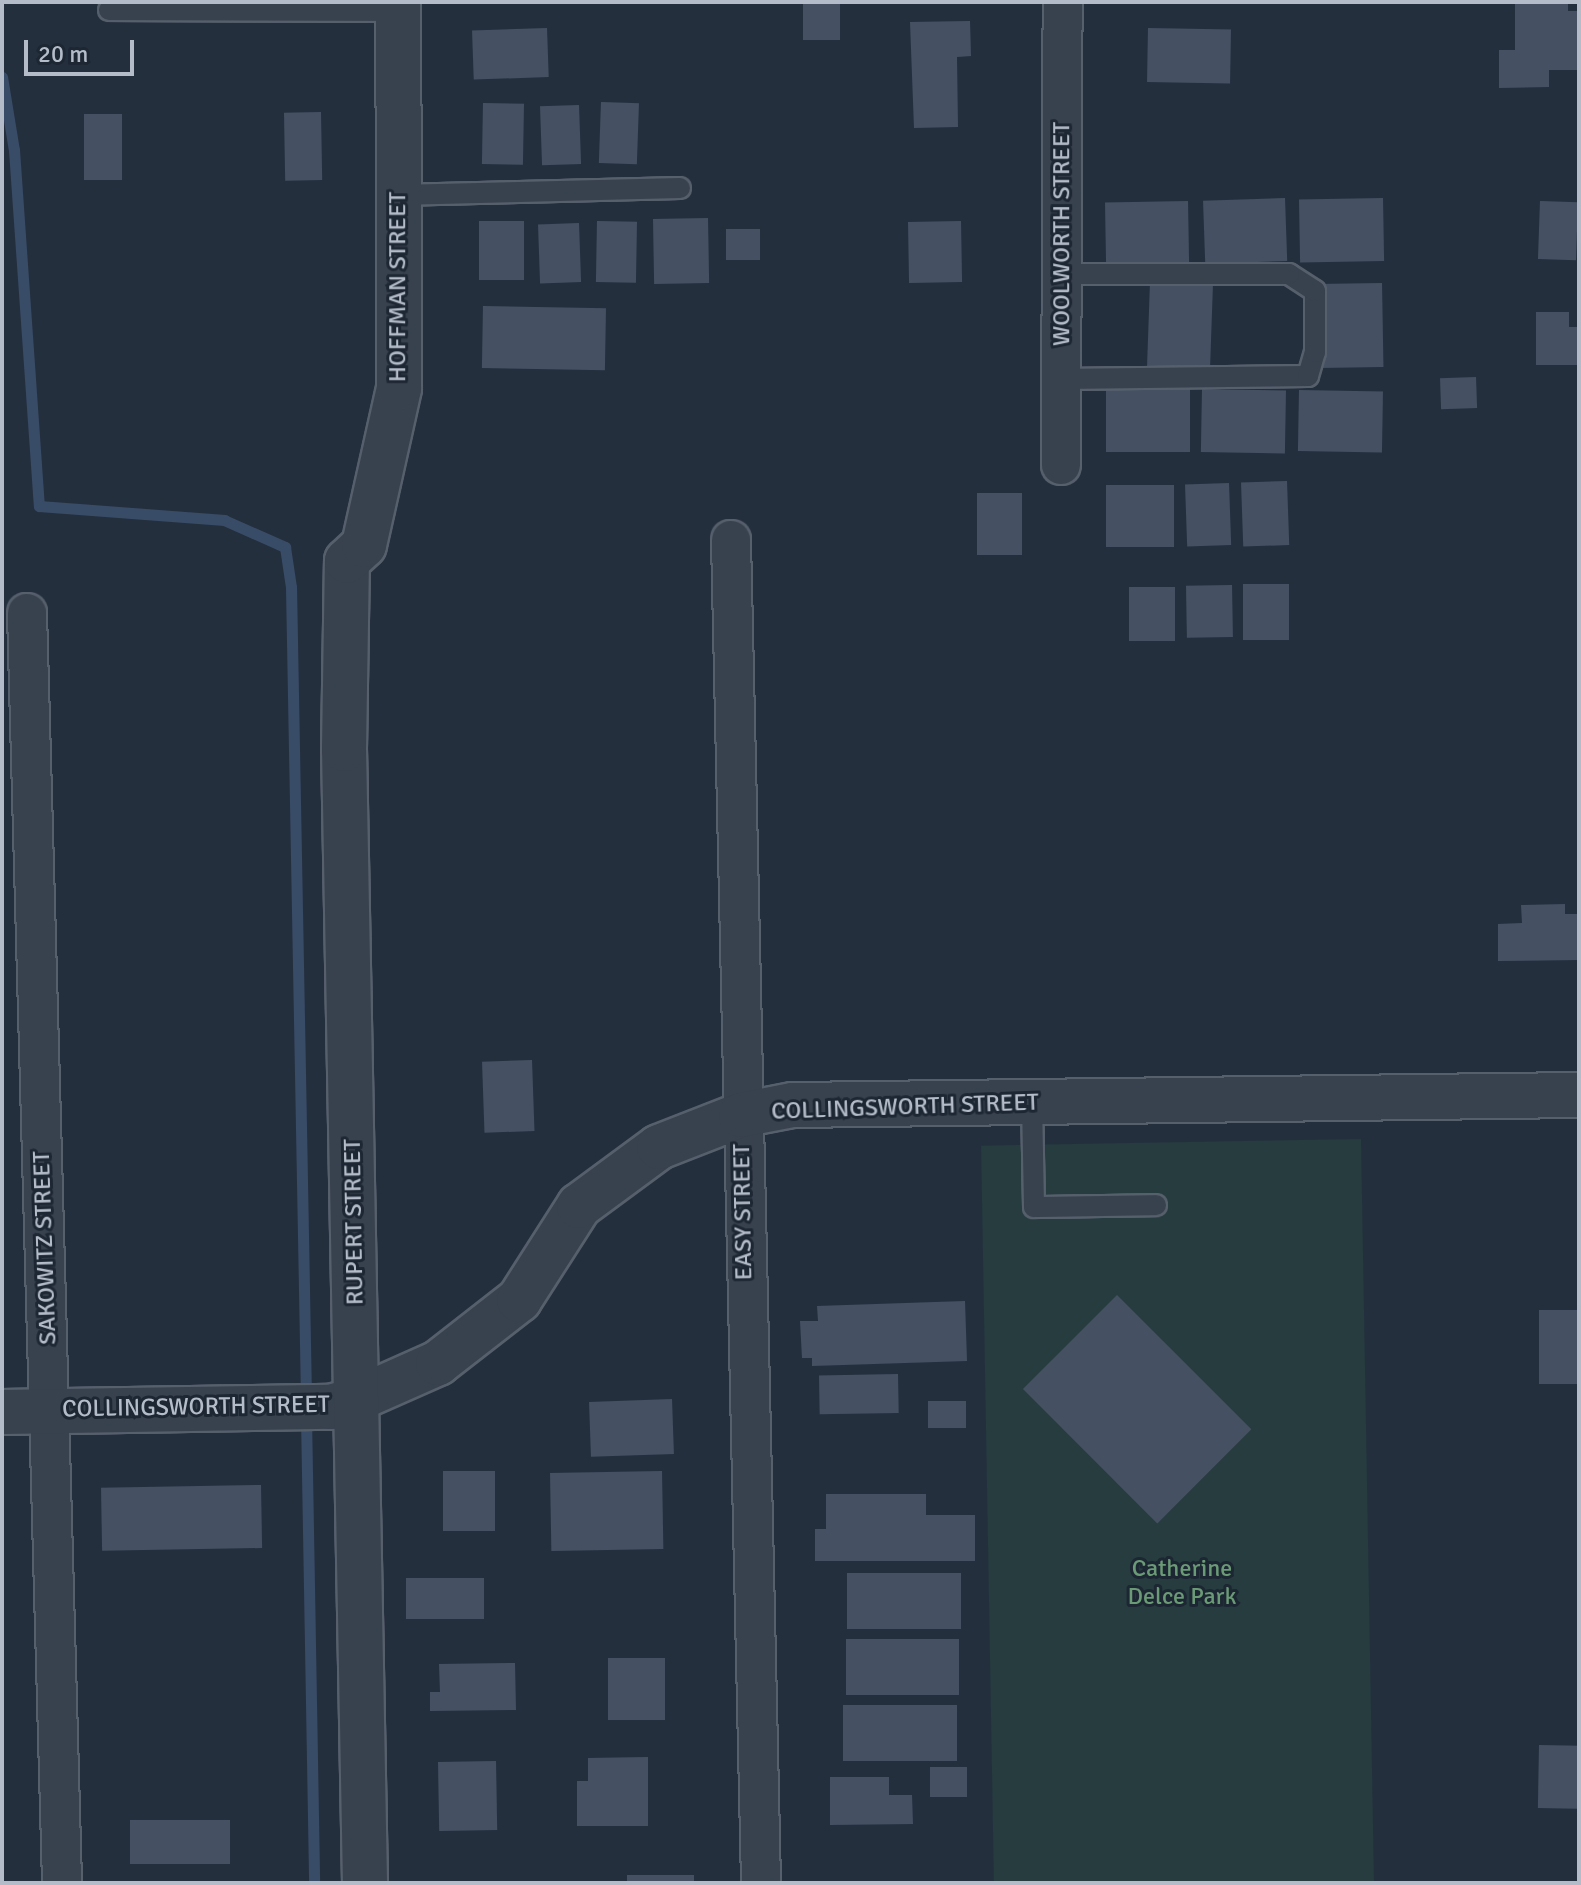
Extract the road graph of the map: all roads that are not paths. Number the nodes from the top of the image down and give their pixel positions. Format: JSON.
{"nodes":[{"id":1,"x":1063,"y":2,"type":"edge"},
{"id":2,"x":398,"y":7,"type":"edge"},
{"id":3,"x":109,"y":10,"type":"dead end"},
{"id":4,"x":680,"y":188,"type":"dead end"},
{"id":5,"x":398,"y":195,"type":"junction"},
{"id":6,"x":1062,"y":274,"type":"junction"},
{"id":7,"x":1061,"y":379,"type":"junction"},
{"id":8,"x":1061,"y":465,"type":"dead end"},
{"id":9,"x":731,"y":540,"type":"dead end"},
{"id":10,"x":347,"y":561,"type":"joint"},
{"id":11,"x":27,"y":613,"type":"dead end"},
{"id":12,"x":1579,"y":1095,"type":"edge"},
{"id":13,"x":1032,"y":1102,"type":"junction"},
{"id":14,"x":741,"y":1115,"type":"junction"},
{"id":15,"x":1156,"y":1205,"type":"dead end"},
{"id":16,"x":344,"y":1403,"type":"junction"},
{"id":17,"x":50,"y":1411,"type":"junction"},
{"id":18,"x":2,"y":1412,"type":"edge"},
{"id":19,"x":62,"y":1883,"type":"edge"},
{"id":20,"x":365,"y":1883,"type":"edge"},
{"id":21,"x":761,"y":1883,"type":"edge"}],
"edges":[{"from":1,"to":6,"type":"street","name":"WOOLWORTH STREET"},
{"from":2,"to":3,"type":"lane"},
{"from":2,"to":5,"type":"street","name":"HOFFMAN STREET"},
{"from":4,"to":5,"type":"lane"},
{"from":5,"to":10,"type":"street","name":"HOFFMAN STREET"},
{"from":6,"to":7,"type":"street","name":"WOOLWORTH STREET"},
{"from":6,"to":7,"type":"lane"},
{"from":7,"to":8,"type":"street","name":"WOOLWORTH STREET"},
{"from":9,"to":14,"type":"street","name":"EASY STREET"},
{"from":10,"to":16,"type":"street","name":"RUPERT STREET"},
{"from":11,"to":17,"type":"street","name":"SAKOWITZ STREET"},
{"from":12,"to":13,"type":"street","name":"COLLINGSWORTH STREET"},
{"from":13,"to":14,"type":"street","name":"COLLINGSWORTH STREET"},
{"from":13,"to":15,"type":"lane"},
{"from":14,"to":16,"type":"street","name":"COLLINGSWORTH STREET"},
{"from":14,"to":21,"type":"street","name":"EASY STREET"},
{"from":16,"to":17,"type":"street","name":"COLLINGSWORTH STREET"},
{"from":16,"to":20,"type":"street","name":"RUPERT STREET"},
{"from":17,"to":18,"type":"street","name":"COLLINGSWORTH STREET"},
{"from":17,"to":19,"type":"street","name":"SAKOWITZ STREET"}]}
